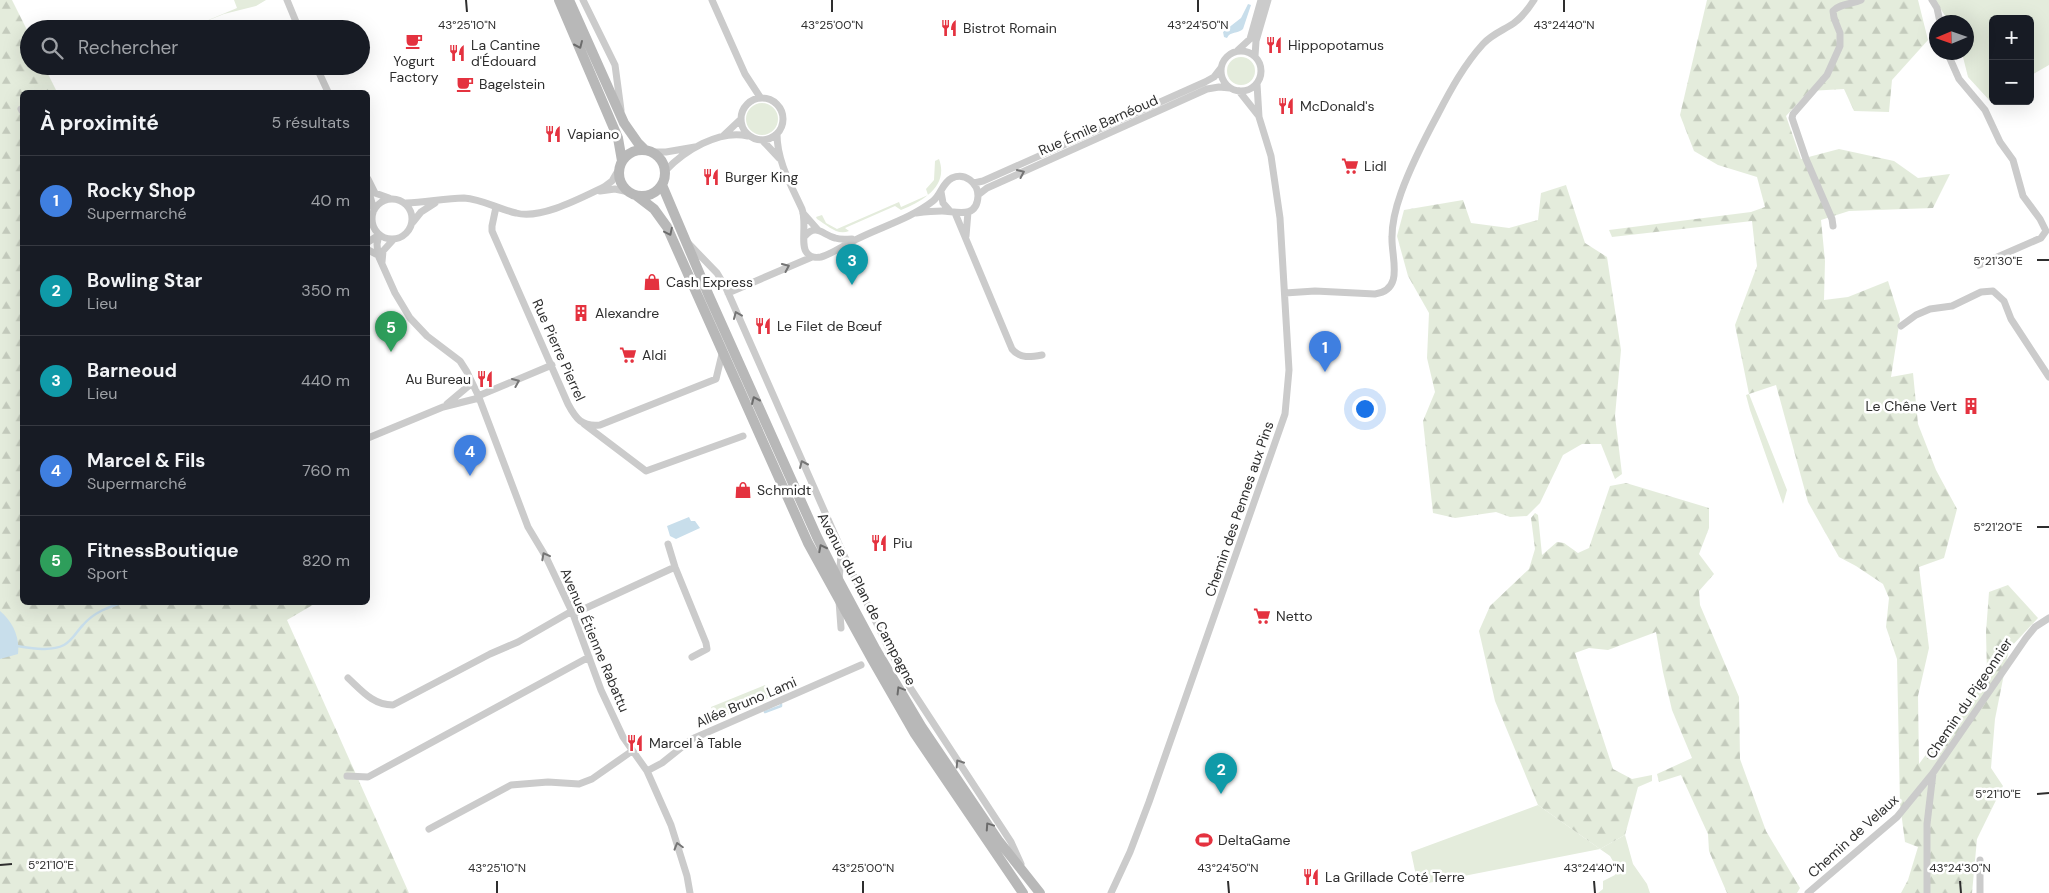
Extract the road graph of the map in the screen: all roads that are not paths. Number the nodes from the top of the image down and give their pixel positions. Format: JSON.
{"nodes":[{"id":1,"x":283,"y":0,"type":"edge"},
{"id":2,"x":287,"y":0,"type":"edge"},
{"id":3,"x":559,"y":0,"type":"edge"},
{"id":4,"x":569,"y":0,"type":"edge"},
{"id":5,"x":583,"y":0,"type":"edge"},
{"id":6,"x":712,"y":0,"type":"edge"},
{"id":7,"x":1261,"y":0,"type":"edge"},
{"id":8,"x":1268,"y":0,"type":"edge"},
{"id":9,"x":1534,"y":0,"type":"edge"},
{"id":10,"x":1861,"y":0,"type":"edge"},
{"id":11,"x":1932,"y":0,"type":"edge"},
{"id":12,"x":1938,"y":15,"type":"edge"},
{"id":13,"x":291,"y":20,"type":"edge"},
{"id":14,"x":295,"y":20,"type":"edge"},
{"id":15,"x":1236,"y":51,"type":"junction"},
{"id":16,"x":1255,"y":56,"type":"junction"},
{"id":17,"x":1951,"y":60,"type":"edge"},
{"id":18,"x":1221,"y":68,"type":"junction"},
{"id":19,"x":745,"y":74,"type":"junction"},
{"id":20,"x":316,"y":75,"type":"edge"},
{"id":21,"x":320,"y":75,"type":"edge"},
{"id":22,"x":1257,"y":84,"type":"junction"},
{"id":23,"x":1230,"y":88,"type":"junction"},
{"id":24,"x":322,"y":90,"type":"edge"},
{"id":25,"x":327,"y":90,"type":"edge"},
{"id":26,"x":1239,"y":91,"type":"junction"},
{"id":27,"x":760,"y":97,"type":"junction"},
{"id":28,"x":750,"y":101,"type":"junction"},
{"id":29,"x":1259,"y":117,"type":"junction"},
{"id":30,"x":622,"y":118,"type":"junction"},
{"id":31,"x":741,"y":119,"type":"junction"},
{"id":32,"x":777,"y":134,"type":"junction"},
{"id":33,"x":723,"y":136,"type":"junction"},
{"id":34,"x":750,"y":136,"type":"junction"},
{"id":35,"x":762,"y":140,"type":"junction"},
{"id":36,"x":700,"y":146,"type":"junction"},
{"id":37,"x":648,"y":151,"type":"junction"},
{"id":38,"x":781,"y":160,"type":"junction"},
{"id":39,"x":621,"y":165,"type":"junction"},
{"id":40,"x":665,"y":171,"type":"junction"},
{"id":41,"x":370,"y":182,"type":"edge"},
{"id":42,"x":974,"y":183,"type":"junction"},
{"id":43,"x":662,"y":185,"type":"junction"},
{"id":44,"x":942,"y":192,"type":"junction"},
{"id":45,"x":590,"y":194,"type":"junction"},
{"id":46,"x":633,"y":194,"type":"junction"},
{"id":47,"x":978,"y":195,"type":"junction"},
{"id":48,"x":370,"y":196,"type":"edge"},
{"id":49,"x":390,"y":198,"type":"junction"},
{"id":50,"x":440,"y":201,"type":"junction"},
{"id":51,"x":406,"y":203,"type":"junction"},
{"id":52,"x":496,"y":207,"type":"junction"},
{"id":53,"x":374,"y":210,"type":"junction"},
{"id":54,"x":953,"y":212,"type":"junction"},
{"id":55,"x":968,"y":212,"type":"junction"},
{"id":56,"x":803,"y":213,"type":"junction"},
{"id":57,"x":916,"y":213,"type":"junction"},
{"id":58,"x":372,"y":223,"type":"junction"},
{"id":59,"x":412,"y":223,"type":"junction"},
{"id":60,"x":1833,"y":226,"type":"dead end"},
{"id":61,"x":370,"y":227,"type":"edge"},
{"id":62,"x":818,"y":230,"type":"junction"},
{"id":63,"x":379,"y":235,"type":"junction"},
{"id":64,"x":805,"y":236,"type":"junction"},
{"id":65,"x":828,"y":236,"type":"junction"},
{"id":66,"x":684,"y":238,"type":"junction"},
{"id":67,"x":856,"y":239,"type":"junction"},
{"id":68,"x":966,"y":239,"type":"junction"},
{"id":69,"x":394,"y":240,"type":"junction"},
{"id":70,"x":370,"y":241,"type":"edge"},
{"id":71,"x":370,"y":251,"type":"edge"},
{"id":72,"x":378,"y":255,"type":"junction"},
{"id":73,"x":825,"y":255,"type":"junction"},
{"id":74,"x":812,"y":257,"type":"junction"},
{"id":75,"x":382,"y":262,"type":"junction"},
{"id":76,"x":1979,"y":265,"type":"dead end"},
{"id":77,"x":728,"y":293,"type":"junction"},
{"id":78,"x":1285,"y":293,"type":"junction"},
{"id":79,"x":1901,"y":326,"type":"dead end"},
{"id":80,"x":722,"y":354,"type":"junction"},
{"id":81,"x":1042,"y":355,"type":"dead end"},
{"id":82,"x":552,"y":365,"type":"junction"},
{"id":83,"x":2049,"y":377,"type":"edge"},
{"id":84,"x":472,"y":383,"type":"junction"},
{"id":85,"x":478,"y":396,"type":"junction"},
{"id":86,"x":443,"y":407,"type":"junction"},
{"id":87,"x":584,"y":424,"type":"junction"},
{"id":88,"x":743,"y":436,"type":"dead end"},
{"id":89,"x":370,"y":437,"type":"edge"},
{"id":90,"x":668,"y":544,"type":"dead end"},
{"id":91,"x":842,"y":551,"type":"junction"},
{"id":92,"x":675,"y":567,"type":"junction"},
{"id":93,"x":839,"y":581,"type":"junction"},
{"id":94,"x":838,"y":598,"type":"junction"},
{"id":95,"x":573,"y":613,"type":"junction"},
{"id":96,"x":2049,"y":618,"type":"edge"},
{"id":97,"x":841,"y":628,"type":"dead end"},
{"id":98,"x":589,"y":657,"type":"junction"},
{"id":99,"x":692,"y":657,"type":"dead end"},
{"id":100,"x":861,"y":665,"type":"dead end"},
{"id":101,"x":348,"y":678,"type":"dead end"},
{"id":102,"x":632,"y":750,"type":"junction"},
{"id":103,"x":647,"y":771,"type":"junction"},
{"id":104,"x":1933,"y":773,"type":"junction"},
{"id":105,"x":347,"y":776,"type":"dead end"},
{"id":106,"x":429,"y":829,"type":"dead end"},
{"id":107,"x":1980,"y":860,"type":"dead end"},
{"id":108,"x":1028,"y":879,"type":"junction"},
{"id":109,"x":690,"y":893,"type":"edge"},
{"id":110,"x":1023,"y":893,"type":"edge"},
{"id":111,"x":1040,"y":893,"type":"edge"},
{"id":112,"x":1111,"y":893,"type":"edge"},
{"id":113,"x":1808,"y":893,"type":"edge"},
{"id":114,"x":1927,"y":893,"type":"edge"},
{"id":115,"x":1980,"y":893,"type":"edge"}],
"edges":[{"from":1,"to":13,"type":"street"},
{"from":2,"to":14,"type":"street"},
{"from":3,"to":39,"type":"main road","one_way":true},
{"from":4,"to":30,"type":"main road"},
{"from":5,"to":30,"type":"street"},
{"from":6,"to":19,"type":"street"},
{"from":7,"to":15,"type":"street"},
{"from":8,"to":16,"type":"street"},
{"from":9,"to":78,"type":"street"},
{"from":10,"to":60,"type":"street"},
{"from":11,"to":12,"type":"street"},
{"from":15,"to":16,"type":"street"},
{"from":15,"to":18,"type":"street"},
{"from":16,"to":22,"type":"street"},
{"from":17,"to":76,"type":"street"},
{"from":18,"to":23,"type":"street"},
{"from":18,"to":42,"type":"street","name":"Rue Émile Barnéoud"},
{"from":19,"to":27,"type":"street"},
{"from":19,"to":28,"type":"street"},
{"from":20,"to":24,"type":"street"},
{"from":21,"to":25,"type":"street"},
{"from":22,"to":26,"type":"street"},
{"from":22,"to":29,"type":"street","name":"Chemin des Pennes aux Pins"},
{"from":23,"to":26,"type":"street"},
{"from":47,"to":23,"type":"street","name":"Rue Émile Barnéoud","one_way":true},
{"from":26,"to":29,"type":"street","name":"Chemin des Pennes aux Pins"},
{"from":27,"to":28,"type":"street"},
{"from":27,"to":32,"type":"street"},
{"from":28,"to":31,"type":"street"},
{"from":29,"to":78,"type":"street","name":"Chemin des Pennes aux Pins"},
{"from":30,"to":37,"type":"main road"},
{"from":31,"to":33,"type":"street"},
{"from":31,"to":34,"type":"street"},
{"from":32,"to":35,"type":"street"},
{"from":32,"to":38,"type":"street"},
{"from":33,"to":34,"type":"street"},
{"from":33,"to":36,"type":"street"},
{"from":34,"to":35,"type":"street"},
{"from":35,"to":38,"type":"street"},
{"from":36,"to":37,"type":"street"},
{"from":36,"to":40,"type":"street"},
{"from":37,"to":39,"type":"main road"},
{"from":37,"to":40,"type":"main road"},
{"from":38,"to":56,"type":"street"},
{"from":39,"to":45,"type":"street"},
{"from":39,"to":46,"type":"main road"},
{"from":40,"to":43,"type":"main road"},
{"from":41,"to":49,"type":"street"},
{"from":42,"to":44,"type":"street","name":"Rue Émile Barnéoud"},
{"from":42,"to":47,"type":"street"},
{"from":43,"to":46,"type":"main road"},
{"from":43,"to":66,"type":"main road","name":"Avenue du Plan de Campagne"},
{"from":44,"to":54,"type":"street"},
{"from":44,"to":57,"type":"street","name":"Rue Émile Barnéoud"},
{"from":45,"to":46,"type":"street"},
{"from":45,"to":52,"type":"street"},
{"from":46,"to":80,"type":"main road","name":"Avenue du Plan de Campagne","one_way":true},
{"from":47,"to":55,"type":"street","name":"Rue Émile Barnéoud"},
{"from":48,"to":53,"type":"street"},
{"from":49,"to":51,"type":"street"},
{"from":49,"to":53,"type":"street"},
{"from":50,"to":51,"type":"street"},
{"from":50,"to":52,"type":"street"},
{"from":50,"to":59,"type":"street"},
{"from":51,"to":59,"type":"street"},
{"from":52,"to":82,"type":"street","name":"Rue Pierre Pierrel"},
{"from":53,"to":58,"type":"street"},
{"from":54,"to":55,"type":"street","name":"Rue Émile Barnéoud"},
{"from":54,"to":57,"type":"street","name":"Rue Émile Barnéoud"},
{"from":54,"to":68,"type":"street"},
{"from":55,"to":68,"type":"street"},
{"from":56,"to":62,"type":"street","name":"Rue Émile Barnéoud"},
{"from":56,"to":64,"type":"street"},
{"from":57,"to":67,"type":"street","name":"Rue Émile Barnéoud"},
{"from":58,"to":61,"type":"street"},
{"from":58,"to":63,"type":"street"},
{"from":59,"to":69,"type":"street"},
{"from":62,"to":64,"type":"street"},
{"from":62,"to":65,"type":"street","name":"Rue Émile Barnéoud"},
{"from":63,"to":69,"type":"street"},
{"from":63,"to":70,"type":"street"},
{"from":63,"to":72,"type":"street"},
{"from":64,"to":74,"type":"street"},
{"from":65,"to":67,"type":"street","name":"Rue Émile Barnéoud"},
{"from":65,"to":73,"type":"street"},
{"from":66,"to":77,"type":"street"},
{"from":93,"to":66,"type":"main road","name":"Avenue du Plan de Campagne","one_way":true},
{"from":67,"to":73,"type":"street","name":"Rue Émile Barnéoud"},
{"from":68,"to":81,"type":"street"},
{"from":69,"to":75,"type":"street"},
{"from":71,"to":72,"type":"street"},
{"from":72,"to":75,"type":"street","name":"Avenue Étienne Rabattu"},
{"from":73,"to":74,"type":"street"},
{"from":77,"to":74,"type":"street","one_way":true},
{"from":75,"to":84,"type":"street","name":"Avenue Étienne Rabattu"},
{"from":91,"to":77,"type":"street","one_way":true},
{"from":78,"to":112,"type":"street","name":"Chemin des Pennes aux Pins"},
{"from":79,"to":83,"type":"street"},
{"from":80,"to":87,"type":"street"},
{"from":80,"to":94,"type":"main road","name":"Avenue du Plan de Campagne"},
{"from":85,"to":82,"type":"street","one_way":true},
{"from":82,"to":87,"type":"street","name":"Rue Pierre Pierrel"},
{"from":84,"to":85,"type":"street","name":"Avenue Étienne Rabattu"},
{"from":84,"to":86,"type":"street"},
{"from":85,"to":86,"type":"street"},
{"from":95,"to":85,"type":"street","name":"Avenue Étienne Rabattu","one_way":true},
{"from":86,"to":89,"type":"street"},
{"from":87,"to":88,"type":"street","name":"Rue Pierre Pierrel"},
{"from":90,"to":92,"type":"street"},
{"from":91,"to":93,"type":"street"},
{"from":108,"to":91,"type":"street","one_way":true},
{"from":92,"to":95,"type":"street"},
{"from":92,"to":99,"type":"street"},
{"from":108,"to":93,"type":"main road","name":"Avenue du Plan de Campagne","one_way":true},
{"from":94,"to":97,"type":"street"},
{"from":94,"to":110,"type":"main road","name":"Avenue du Plan de Campagne"},
{"from":95,"to":98,"type":"street","name":"Avenue Étienne Rabattu"},
{"from":95,"to":101,"type":"street"},
{"from":96,"to":104,"type":"street","name":"Chemin du Pigeonnier"},
{"from":98,"to":102,"type":"street","name":"Avenue Étienne Rabattu"},
{"from":98,"to":105,"type":"street"},
{"from":100,"to":103,"type":"street","name":"Allée Bruno Lami"},
{"from":102,"to":103,"type":"street","name":"Avenue Étienne Rabattu"},
{"from":102,"to":106,"type":"street"},
{"from":109,"to":103,"type":"street","name":"Avenue Étienne Rabattu","one_way":true},
{"from":104,"to":113,"type":"street","name":"Chemin de Velaux"},
{"from":104,"to":114,"type":"street","name":"Chemin du Pigeonnier"},
{"from":107,"to":115,"type":"street"},
{"from":108,"to":111,"type":"main road","name":"Avenue du Plan de Campagne"}]}
